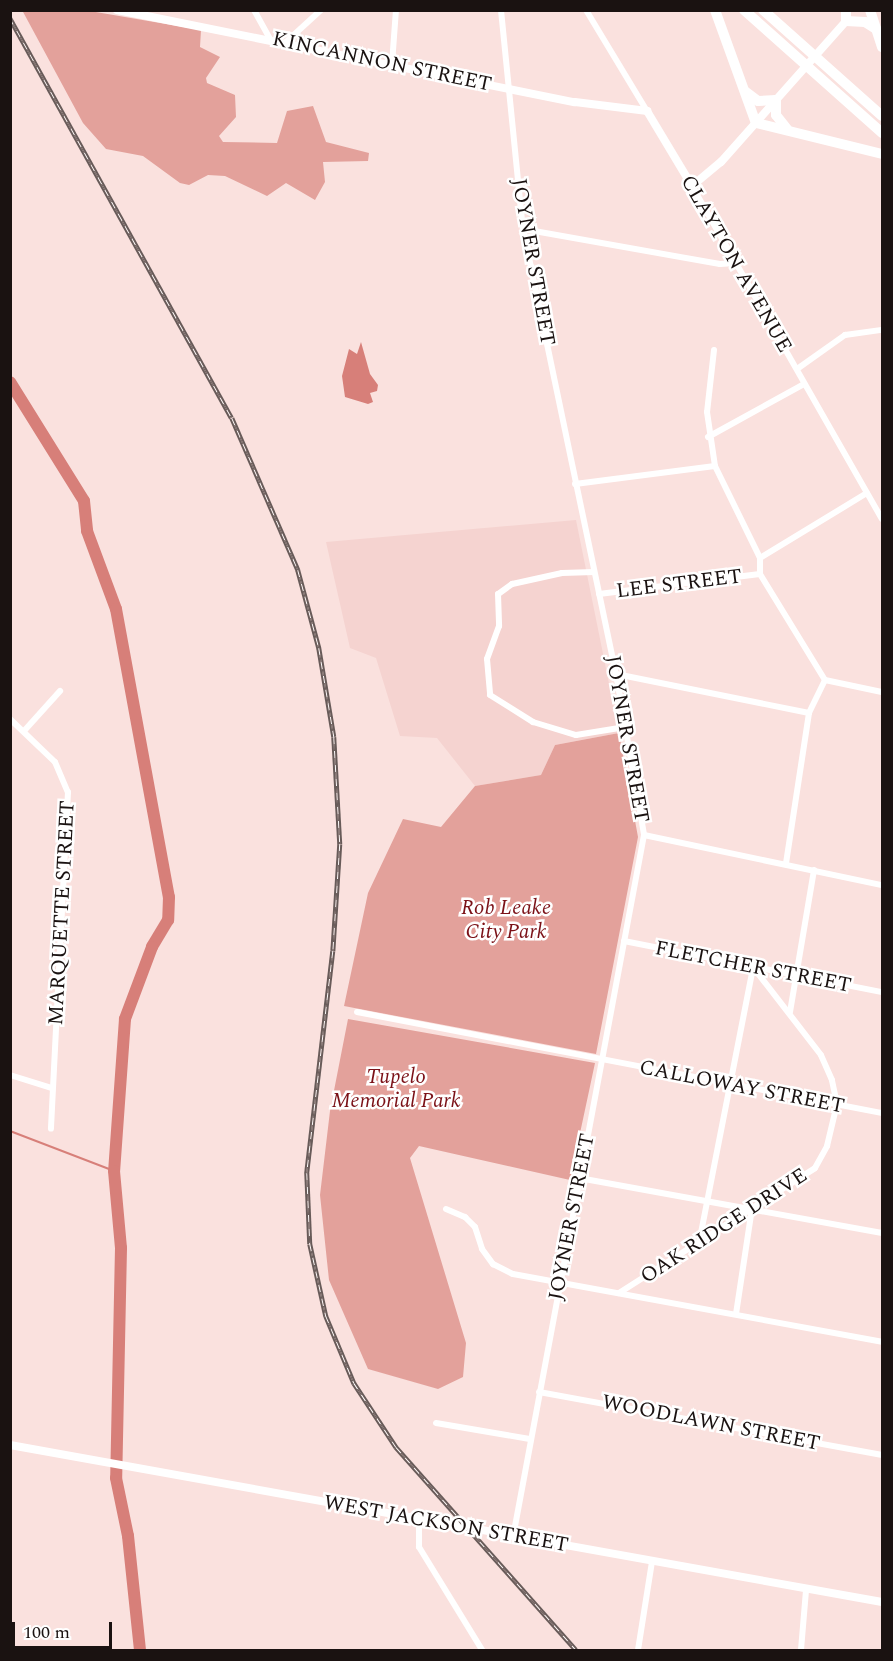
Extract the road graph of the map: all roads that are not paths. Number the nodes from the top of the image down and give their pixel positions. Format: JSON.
{"nodes":[{"id":1,"x":117,"y":10,"type":"edge"},
{"id":2,"x":254,"y":10,"type":"edge"},
{"id":3,"x":321,"y":10,"type":"edge"},
{"id":4,"x":396,"y":10,"type":"edge"},
{"id":5,"x":501,"y":10,"type":"edge"},
{"id":6,"x":586,"y":10,"type":"edge"},
{"id":7,"x":715,"y":10,"type":"edge"},
{"id":8,"x":744,"y":10,"type":"edge"},
{"id":9,"x":763,"y":10,"type":"edge"},
{"id":10,"x":855,"y":10,"type":"edge"},
{"id":11,"x":870,"y":10,"type":"edge"},
{"id":12,"x":846,"y":16,"type":"edge"},
{"id":13,"x":876,"y":29,"type":"junction"},
{"id":14,"x":270,"y":39,"type":"junction"},
{"id":15,"x":286,"y":42,"type":"junction"},
{"id":16,"x":882,"y":47,"type":"edge"},
{"id":17,"x":392,"y":64,"type":"junction"},
{"id":18,"x":508,"y":88,"type":"junction"},
{"id":19,"x":743,"y":90,"type":"junction"},
{"id":20,"x":776,"y":100,"type":"junction"},
{"id":21,"x":647,"y":111,"type":"junction"},
{"id":22,"x":882,"y":116,"type":"edge"},
{"id":23,"x":756,"y":123,"type":"junction"},
{"id":24,"x":788,"y":130,"type":"junction"},
{"id":25,"x":882,"y":134,"type":"edge"},
{"id":26,"x":882,"y":154,"type":"edge"},
{"id":27,"x":692,"y":186,"type":"junction"},
{"id":28,"x":523,"y":229,"type":"junction"},
{"id":29,"x":735,"y":263,"type":"junction"},
{"id":30,"x":882,"y":330,"type":"edge"},
{"id":31,"x":714,"y":350,"type":"dead end"},
{"id":32,"x":797,"y":369,"type":"junction"},
{"id":33,"x":804,"y":384,"type":"junction"},
{"id":34,"x":708,"y":437,"type":"junction"},
{"id":35,"x":715,"y":466,"type":"junction"},
{"id":36,"x":575,"y":484,"type":"junction"},
{"id":37,"x":867,"y":493,"type":"junction"},
{"id":38,"x":882,"y":519,"type":"edge"},
{"id":39,"x":760,"y":558,"type":"junction"},
{"id":40,"x":594,"y":572,"type":"junction"},
{"id":41,"x":760,"y":574,"type":"junction"},
{"id":42,"x":599,"y":594,"type":"junction"},
{"id":43,"x":616,"y":674,"type":"junction"},
{"id":44,"x":825,"y":680,"type":"junction"},
{"id":45,"x":60,"y":692,"type":"dead end"},
{"id":46,"x":882,"y":692,"type":"edge"},
{"id":47,"x":809,"y":713,"type":"junction"},
{"id":48,"x":10,"y":719,"type":"edge"},
{"id":49,"x":625,"y":727,"type":"junction"},
{"id":50,"x":24,"y":731,"type":"junction"},
{"id":51,"x":644,"y":835,"type":"junction"},
{"id":52,"x":786,"y":864,"type":"junction"},
{"id":53,"x":814,"y":870,"type":"junction"},
{"id":54,"x":882,"y":885,"type":"edge"},
{"id":55,"x":624,"y":941,"type":"junction"},
{"id":56,"x":753,"y":967,"type":"junction"},
{"id":57,"x":796,"y":975,"type":"junction"},
{"id":58,"x":882,"y":992,"type":"edge"},
{"id":59,"x":357,"y":1012,"type":"dead end"},
{"id":60,"x":790,"y":1012,"type":"junction"},
{"id":61,"x":602,"y":1060,"type":"junction"},
{"id":62,"x":10,"y":1075,"type":"edge"},
{"id":63,"x":730,"y":1084,"type":"junction"},
{"id":64,"x":52,"y":1088,"type":"junction"},
{"id":65,"x":837,"y":1104,"type":"junction"},
{"id":66,"x":882,"y":1113,"type":"edge"},
{"id":67,"x":51,"y":1129,"type":"dead end"},
{"id":68,"x":579,"y":1178,"type":"junction"},
{"id":69,"x":707,"y":1201,"type":"junction"},
{"id":70,"x":752,"y":1208,"type":"junction"},
{"id":71,"x":446,"y":1209,"type":"dead end"},
{"id":72,"x":882,"y":1233,"type":"edge"},
{"id":73,"x":699,"y":1243,"type":"junction"},
{"id":74,"x":559,"y":1281,"type":"junction"},
{"id":75,"x":620,"y":1293,"type":"junction"},
{"id":76,"x":735,"y":1314,"type":"junction"},
{"id":77,"x":882,"y":1342,"type":"edge"},
{"id":78,"x":539,"y":1392,"type":"junction"},
{"id":79,"x":436,"y":1423,"type":"dead end"},
{"id":80,"x":530,"y":1439,"type":"junction"},
{"id":81,"x":10,"y":1445,"type":"edge"},
{"id":82,"x":882,"y":1455,"type":"edge"},
{"id":83,"x":419,"y":1520,"type":"junction"},
{"id":84,"x":513,"y":1538,"type":"junction"},
{"id":85,"x":652,"y":1562,"type":"junction"},
{"id":86,"x":806,"y":1590,"type":"junction"},
{"id":87,"x":882,"y":1602,"type":"edge"},
{"id":88,"x":482,"y":1650,"type":"edge"},
{"id":89,"x":638,"y":1650,"type":"edge"},
{"id":90,"x":801,"y":1650,"type":"edge"}],
"edges":[{"from":1,"to":14,"type":"street","name":"KINCANNON STREET"},
{"from":2,"to":14,"type":"street"},
{"from":3,"to":15,"type":"street"},
{"from":4,"to":17,"type":"street"},
{"from":5,"to":18,"type":"street","name":"JOYNER STREET"},
{"from":6,"to":21,"type":"street","name":"CLAYTON AVENUE"},
{"from":7,"to":19,"type":"highway"},
{"from":8,"to":25,"type":"highway"},
{"from":9,"to":22,"type":"highway"},
{"from":10,"to":12,"type":"street"},
{"from":11,"to":13,"type":"highway"},
{"from":12,"to":13,"type":"highway"},
{"from":12,"to":20,"type":"street"},
{"from":13,"to":16,"type":"highway"},
{"from":14,"to":15,"type":"street","name":"KINCANNON STREET"},
{"from":15,"to":17,"type":"street","name":"KINCANNON STREET"},
{"from":17,"to":18,"type":"street","name":"KINCANNON STREET"},
{"from":18,"to":21,"type":"street","name":"KINCANNON STREET"},
{"from":18,"to":28,"type":"street","name":"JOYNER STREET"},
{"from":19,"to":20,"type":"highway"},
{"from":19,"to":23,"type":"highway"},
{"from":20,"to":23,"type":"street"},
{"from":20,"to":24,"type":"highway"},
{"from":21,"to":27,"type":"street","name":"CLAYTON AVENUE"},
{"from":23,"to":24,"type":"highway"},
{"from":23,"to":27,"type":"street"},
{"from":24,"to":26,"type":"highway"},
{"from":27,"to":29,"type":"street","name":"CLAYTON AVENUE"},
{"from":28,"to":29,"type":"street"},
{"from":28,"to":36,"type":"street","name":"JOYNER STREET"},
{"from":29,"to":32,"type":"street","name":"CLAYTON AVENUE"},
{"from":30,"to":32,"type":"street"},
{"from":31,"to":34,"type":"street"},
{"from":32,"to":33,"type":"street","name":"CLAYTON AVENUE"},
{"from":33,"to":34,"type":"street"},
{"from":33,"to":37,"type":"street","name":"CLAYTON AVENUE"},
{"from":34,"to":35,"type":"street"},
{"from":35,"to":36,"type":"street"},
{"from":35,"to":39,"type":"street"},
{"from":36,"to":40,"type":"street","name":"JOYNER STREET"},
{"from":37,"to":38,"type":"street","name":"CLAYTON AVENUE"},
{"from":37,"to":39,"type":"street"},
{"from":39,"to":41,"type":"street"},
{"from":40,"to":42,"type":"street","name":"JOYNER STREET"},
{"from":40,"to":49,"type":"street"},
{"from":41,"to":42,"type":"street","name":"LEE STREET"},
{"from":41,"to":44,"type":"street"},
{"from":42,"to":43,"type":"street","name":"JOYNER STREET"},
{"from":43,"to":47,"type":"street"},
{"from":43,"to":49,"type":"street","name":"JOYNER STREET"},
{"from":44,"to":46,"type":"street"},
{"from":44,"to":47,"type":"street"},
{"from":45,"to":50,"type":"street"},
{"from":47,"to":52,"type":"street"},
{"from":48,"to":50,"type":"street","name":"MARQUETTE STREET"},
{"from":49,"to":51,"type":"street","name":"JOYNER STREET"},
{"from":50,"to":64,"type":"street","name":"MARQUETTE STREET"},
{"from":51,"to":52,"type":"street"},
{"from":51,"to":55,"type":"street","name":"JOYNER STREET"},
{"from":52,"to":53,"type":"street"},
{"from":53,"to":54,"type":"street"},
{"from":53,"to":57,"type":"street"},
{"from":55,"to":56,"type":"street","name":"FLETCHER STREET"},
{"from":55,"to":61,"type":"street","name":"JOYNER STREET"},
{"from":56,"to":57,"type":"street","name":"FLETCHER STREET"},
{"from":56,"to":60,"type":"street","name":"OAK RIDGE DRIVE"},
{"from":56,"to":63,"type":"street"},
{"from":57,"to":58,"type":"street","name":"FLETCHER STREET"},
{"from":57,"to":60,"type":"street"},
{"from":59,"to":61,"type":"street","name":"CALLOWAY STREET"},
{"from":60,"to":65,"type":"street","name":"OAK RIDGE DRIVE"},
{"from":61,"to":63,"type":"street","name":"CALLOWAY STREET"},
{"from":61,"to":68,"type":"street","name":"JOYNER STREET"},
{"from":62,"to":64,"type":"street"},
{"from":63,"to":65,"type":"street","name":"CALLOWAY STREET"},
{"from":63,"to":69,"type":"street"},
{"from":64,"to":67,"type":"street","name":"MARQUETTE STREET"},
{"from":65,"to":66,"type":"street","name":"CALLOWAY STREET"},
{"from":65,"to":70,"type":"street","name":"OAK RIDGE DRIVE"},
{"from":68,"to":69,"type":"street"},
{"from":68,"to":74,"type":"street","name":"JOYNER STREET"},
{"from":69,"to":70,"type":"street"},
{"from":69,"to":73,"type":"street"},
{"from":70,"to":72,"type":"street"},
{"from":70,"to":73,"type":"street","name":"OAK RIDGE DRIVE"},
{"from":70,"to":76,"type":"street"},
{"from":71,"to":74,"type":"street"},
{"from":73,"to":75,"type":"street","name":"OAK RIDGE DRIVE"},
{"from":74,"to":75,"type":"street"},
{"from":74,"to":78,"type":"street","name":"JOYNER STREET"},
{"from":75,"to":76,"type":"street"},
{"from":76,"to":77,"type":"street"},
{"from":78,"to":80,"type":"street","name":"JOYNER STREET"},
{"from":78,"to":82,"type":"street","name":"WOODLAWN STREET"},
{"from":79,"to":80,"type":"street"},
{"from":80,"to":84,"type":"street","name":"JOYNER STREET"},
{"from":81,"to":83,"type":"street","name":"WEST JACKSON STREET"},
{"from":83,"to":84,"type":"street","name":"WEST JACKSON STREET"},
{"from":83,"to":88,"type":"street"},
{"from":84,"to":85,"type":"street","name":"WEST JACKSON STREET"},
{"from":85,"to":86,"type":"street","name":"WEST JACKSON STREET"},
{"from":85,"to":89,"type":"street"},
{"from":86,"to":87,"type":"street","name":"WEST JACKSON STREET"},
{"from":86,"to":90,"type":"street"}]}
